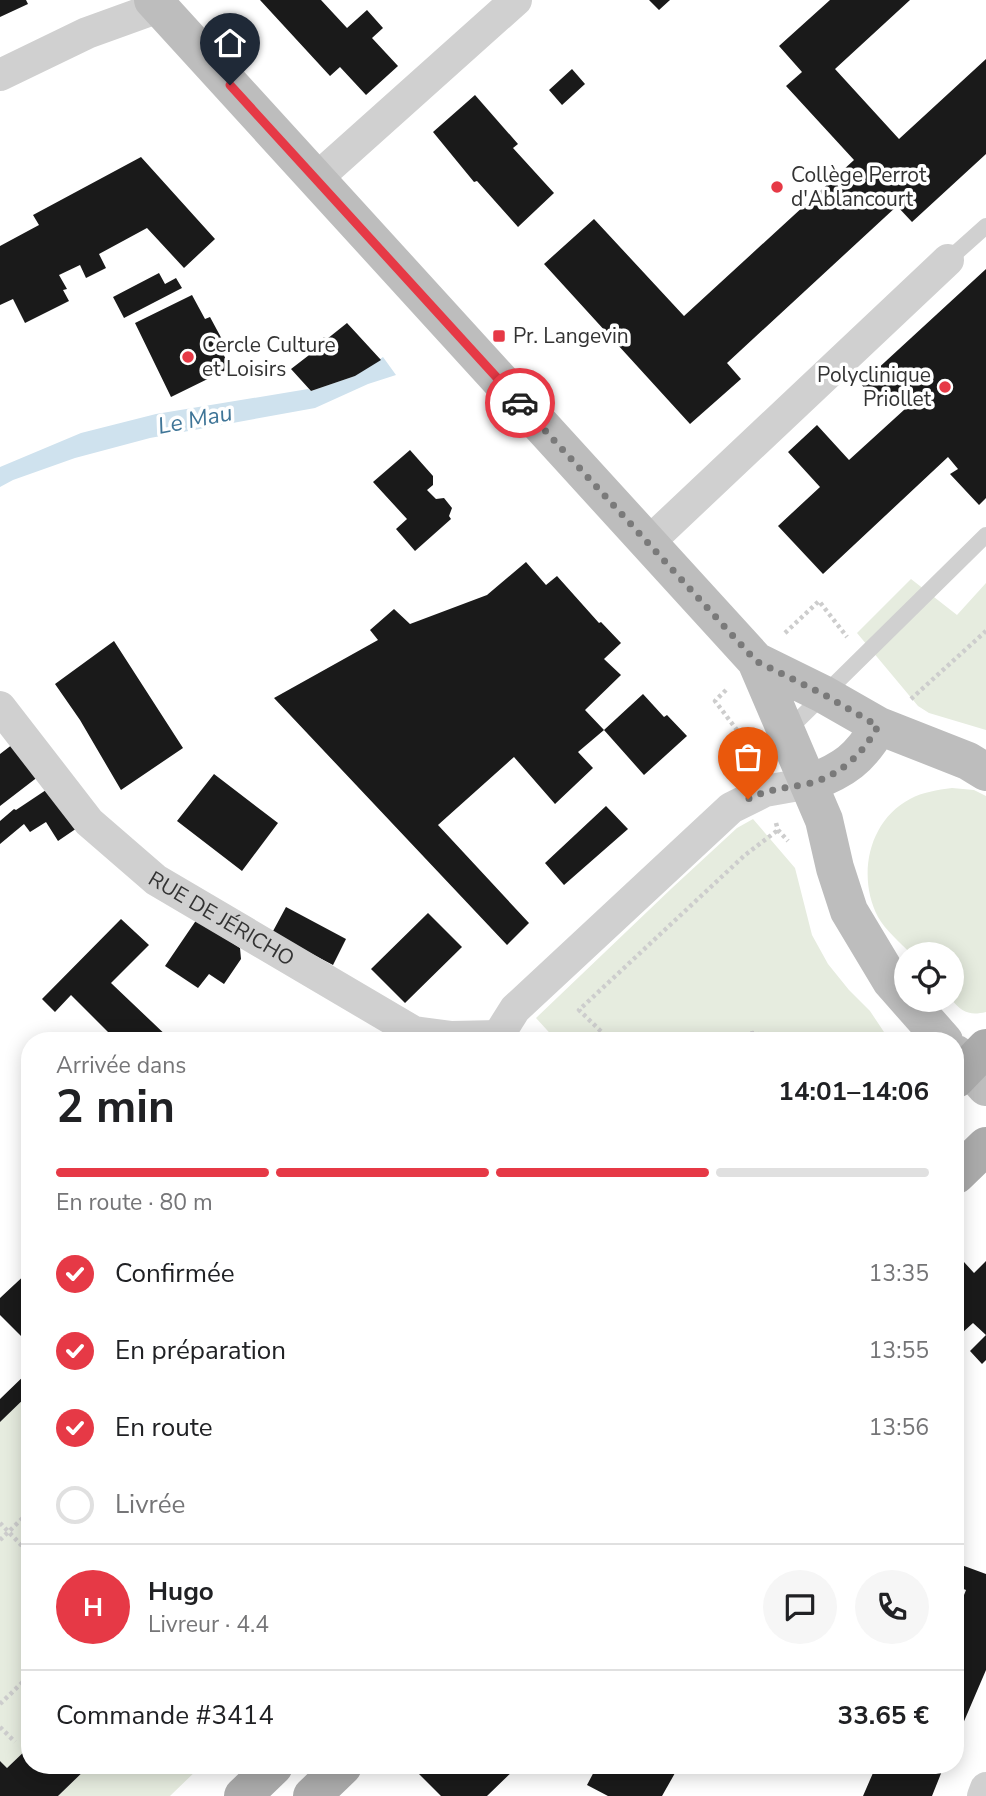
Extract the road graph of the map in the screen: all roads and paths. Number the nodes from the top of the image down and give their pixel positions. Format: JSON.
{"nodes":[{"id":1,"x":516,"y":0,"type":"edge"},
{"id":2,"x":156,"y":4,"type":"edge"},
{"id":3,"x":0,"y":75,"type":"edge"},
{"id":4,"x":316,"y":179,"type":"junction"},
{"id":5,"x":986,"y":226,"type":"edge"},
{"id":6,"x":947,"y":260,"type":"joint"},
{"id":7,"x":986,"y":535,"type":"edge"},
{"id":8,"x":648,"y":543,"type":"junction"},
{"id":9,"x":986,"y":631,"type":"edge"},
{"id":10,"x":756,"y":661,"type":"junction"},
{"id":11,"x":823,"y":694,"type":"junction"},
{"id":12,"x":0,"y":706,"type":"edge"},
{"id":13,"x":892,"y":715,"type":"junction"},
{"id":14,"x":786,"y":732,"type":"junction"},
{"id":15,"x":986,"y":772,"type":"edge"},
{"id":16,"x":810,"y":783,"type":"junction"},
{"id":17,"x":778,"y":830,"type":"dead end"},
{"id":18,"x":414,"y":1032,"type":"edge"},
{"id":19,"x":504,"y":1032,"type":"edge"},
{"id":20,"x":602,"y":1032,"type":"edge"},
{"id":21,"x":938,"y":1032,"type":"edge"},
{"id":22,"x":986,"y":1146,"type":"edge"},
{"id":23,"x":964,"y":1167,"type":"edge"},
{"id":24,"x":21,"y":1520,"type":"edge"},
{"id":25,"x":0,"y":1523,"type":"edge"},
{"id":26,"x":8,"y":1532,"type":"junction"},
{"id":27,"x":0,"y":1540,"type":"edge"},
{"id":28,"x":21,"y":1545,"type":"edge"},
{"id":29,"x":21,"y":1684,"type":"edge"},
{"id":30,"x":0,"y":1704,"type":"edge"},
{"id":31,"x":0,"y":1727,"type":"edge"},
{"id":32,"x":15,"y":1742,"type":"dead end"},
{"id":33,"x":266,"y":1774,"type":"edge"},
{"id":34,"x":335,"y":1774,"type":"edge"},
{"id":35,"x":986,"y":1788,"type":"edge"},
{"id":36,"x":243,"y":1796,"type":"edge"},
{"id":37,"x":312,"y":1796,"type":"edge"},
{"id":38,"x":983,"y":1796,"type":"edge"}],
"edges":[{"from":1,"to":4,"type":"street"},
{"from":2,"to":3,"type":"street"},
{"from":2,"to":4,"type":"main road"},
{"from":4,"to":8,"type":"main road"},
{"from":5,"to":6,"type":"lane"},
{"from":6,"to":8,"type":"street"},
{"from":7,"to":11,"type":"lane"},
{"from":8,"to":10,"type":"main road"},
{"from":9,"to":13,"type":"path"},
{"from":10,"to":11,"type":"main road"},
{"from":10,"to":14,"type":"main road"},
{"from":11,"to":13,"type":"main road"},
{"from":11,"to":14,"type":"lane"},
{"from":12,"to":18,"type":"street","name":"RUE DE JÉRICHO"},
{"from":13,"to":15,"type":"main road"},
{"from":13,"to":16,"type":"main road"},
{"from":14,"to":16,"type":"main road"},
{"from":16,"to":19,"type":"street","name":"RUE DE JÉRICHO"},
{"from":16,"to":21,"type":"main road"},
{"from":17,"to":20,"type":"path"},
{"from":22,"to":23,"type":"main road"},
{"from":24,"to":26,"type":"path"},
{"from":25,"to":26,"type":"path"},
{"from":26,"to":27,"type":"path"},
{"from":26,"to":28,"type":"path"},
{"from":29,"to":30,"type":"path"},
{"from":31,"to":32,"type":"path"},
{"from":33,"to":36,"type":"main road"},
{"from":34,"to":37,"type":"main road"},
{"from":35,"to":38,"type":"street"}]}
